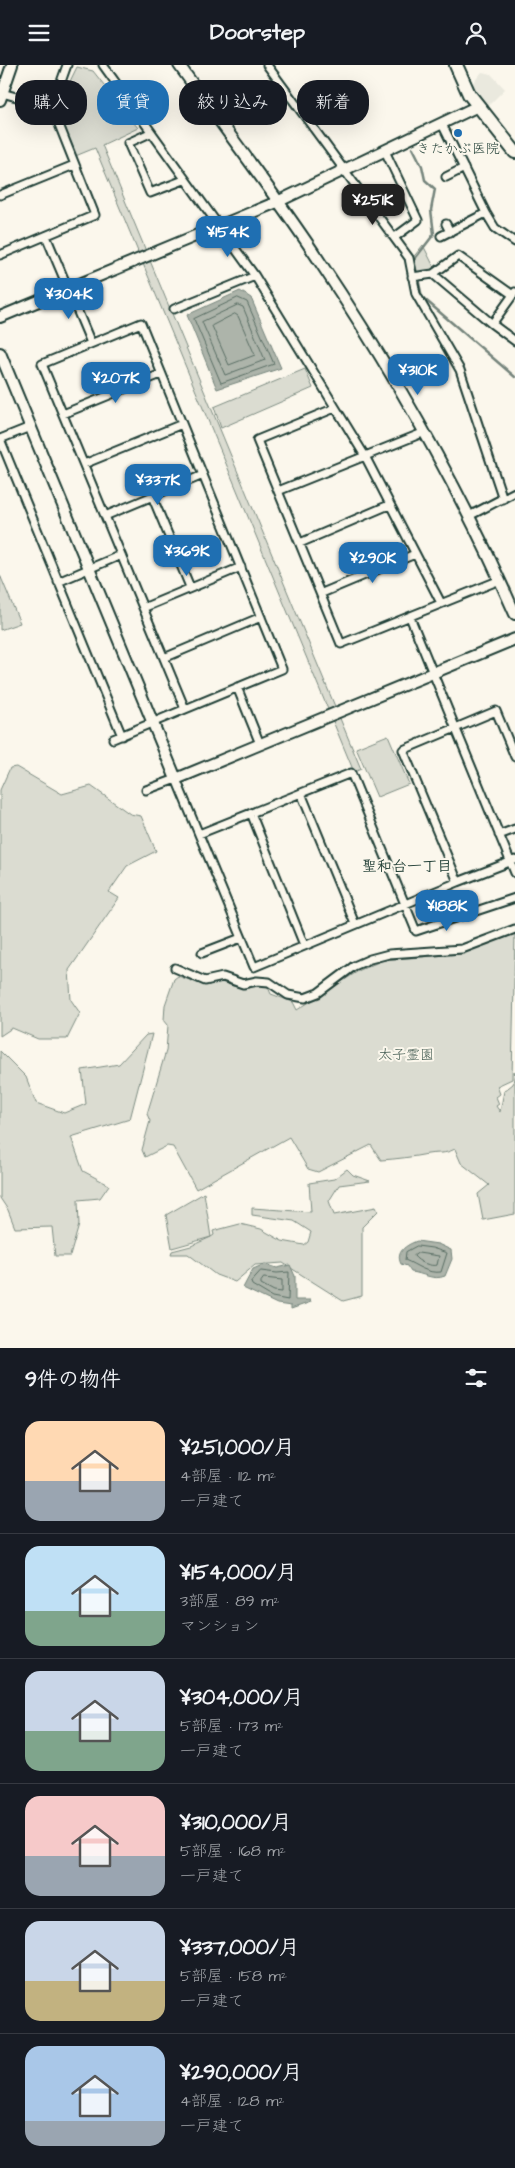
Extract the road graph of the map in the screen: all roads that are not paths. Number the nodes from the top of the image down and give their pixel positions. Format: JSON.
{"nodes":[{"id":1,"x":12,"y":65,"type":"edge"},
{"id":2,"x":67,"y":65,"type":"edge"},
{"id":3,"x":103,"y":65,"type":"edge"},
{"id":4,"x":179,"y":65,"type":"edge"},
{"id":5,"x":267,"y":65,"type":"edge"},
{"id":6,"x":456,"y":65,"type":"edge"},
{"id":7,"x":62,"y":80,"type":"edge"},
{"id":8,"x":1,"y":96,"type":"edge"},
{"id":9,"x":15,"y":99,"type":"edge"},
{"id":10,"x":478,"y":106,"type":"junction"},
{"id":11,"x":442,"y":124,"type":"junction"},
{"id":12,"x":59,"y":125,"type":"edge"},
{"id":13,"x":150,"y":133,"type":"junction"},
{"id":14,"x":385,"y":151,"type":"junction"},
{"id":15,"x":515,"y":152,"type":"edge"},
{"id":16,"x":74,"y":165,"type":"junction"},
{"id":17,"x":464,"y":168,"type":"junction"},
{"id":18,"x":344,"y":170,"type":"junction"},
{"id":19,"x":446,"y":177,"type":"dead end"},
{"id":20,"x":184,"y":180,"type":"junction"},
{"id":21,"x":0,"y":195,"type":"edge"},
{"id":22,"x":278,"y":202,"type":"junction"},
{"id":23,"x":486,"y":213,"type":"junction"},
{"id":24,"x":446,"y":224,"type":"dead end"},
{"id":25,"x":219,"y":227,"type":"junction"},
{"id":26,"x":450,"y":232,"type":"junction"},
{"id":27,"x":46,"y":236,"type":"junction"},
{"id":28,"x":441,"y":236,"type":"dead end"},
{"id":29,"x":395,"y":237,"type":"junction"},
{"id":30,"x":515,"y":242,"type":"edge"},
{"id":31,"x":0,"y":255,"type":"edge"},
{"id":32,"x":433,"y":274,"type":"junction"},
{"id":33,"x":254,"y":276,"type":"junction"},
{"id":34,"x":412,"y":277,"type":"junction"},
{"id":35,"x":68,"y":289,"type":"junction"},
{"id":36,"x":514,"y":293,"type":"edge"},
{"id":37,"x":174,"y":309,"type":"dead end"},
{"id":38,"x":0,"y":317,"type":"edge"},
{"id":39,"x":492,"y":324,"type":"junction"},
{"id":40,"x":515,"y":341,"type":"edge"},
{"id":41,"x":91,"y":343,"type":"junction"},
{"id":42,"x":0,"y":353,"type":"edge"},
{"id":43,"x":162,"y":374,"type":"junction"},
{"id":44,"x":335,"y":408,"type":"junction"},
{"id":45,"x":63,"y":414,"type":"junction"},
{"id":46,"x":182,"y":424,"type":"junction"},
{"id":47,"x":30,"y":427,"type":"junction"},
{"id":48,"x":424,"y":433,"type":"junction"},
{"id":49,"x":0,"y":439,"type":"edge"},
{"id":50,"x":365,"y":456,"type":"junction"},
{"id":51,"x":84,"y":464,"type":"junction"},
{"id":52,"x":203,"y":475,"type":"junction"},
{"id":53,"x":278,"y":491,"type":"junction"},
{"id":54,"x":515,"y":492,"type":"edge"},
{"id":55,"x":152,"y":496,"type":"junction"},
{"id":56,"x":503,"y":499,"type":"junction"},
{"id":57,"x":389,"y":505,"type":"junction"},
{"id":58,"x":105,"y":516,"type":"junction"},
{"id":59,"x":469,"y":516,"type":"junction"},
{"id":60,"x":300,"y":543,"type":"junction"},
{"id":61,"x":415,"y":554,"type":"junction"},
{"id":62,"x":121,"y":555,"type":"junction"},
{"id":63,"x":241,"y":567,"type":"junction"},
{"id":64,"x":89,"y":570,"type":"junction"},
{"id":65,"x":500,"y":580,"type":"junction"},
{"id":66,"x":58,"y":582,"type":"junction"},
{"id":67,"x":190,"y":587,"type":"junction"},
{"id":68,"x":322,"y":593,"type":"junction"},
{"id":69,"x":441,"y":603,"type":"junction"},
{"id":70,"x":143,"y":608,"type":"junction"},
{"id":71,"x":515,"y":613,"type":"edge"},
{"id":72,"x":261,"y":617,"type":"junction"},
{"id":73,"x":410,"y":617,"type":"junction"},
{"id":74,"x":515,"y":639,"type":"edge"},
{"id":75,"x":164,"y":657,"type":"junction"},
{"id":76,"x":433,"y":672,"type":"junction"},
{"id":77,"x":237,"y":687,"type":"junction"},
{"id":78,"x":185,"y":709,"type":"junction"},
{"id":79,"x":152,"y":723,"type":"junction"},
{"id":80,"x":456,"y":729,"type":"junction"},
{"id":81,"x":122,"y":735,"type":"junction"},
{"id":82,"x":113,"y":739,"type":"dead end"},
{"id":83,"x":260,"y":744,"type":"junction"},
{"id":84,"x":515,"y":757,"type":"edge"},
{"id":85,"x":176,"y":779,"type":"junction"},
{"id":86,"x":146,"y":791,"type":"dead end"},
{"id":87,"x":300,"y":793,"type":"junction"},
{"id":88,"x":251,"y":813,"type":"junction"},
{"id":89,"x":515,"y":829,"type":"edge"},
{"id":90,"x":199,"y":834,"type":"junction"},
{"id":91,"x":500,"y":835,"type":"junction"},
{"id":92,"x":512,"y":861,"type":"edge"},
{"id":93,"x":515,"y":873,"type":"edge"},
{"id":94,"x":458,"y":882,"type":"junction"},
{"id":95,"x":515,"y":898,"type":"edge"},
{"id":96,"x":405,"y":904,"type":"junction"},
{"id":97,"x":355,"y":924,"type":"junction"},
{"id":98,"x":515,"y":929,"type":"edge"},
{"id":99,"x":241,"y":937,"type":"junction"},
{"id":100,"x":304,"y":945,"type":"junction"},
{"id":101,"x":202,"y":953,"type":"dead end"},
{"id":102,"x":175,"y":967,"type":"dead end"},
{"id":103,"x":254,"y":967,"type":"junction"},
{"id":104,"x":257,"y":981,"type":"junction"}],
"edges":[{"from":1,"to":8,"type":"street"},
{"from":2,"to":7,"type":"street"},
{"from":3,"to":13,"type":"street"},
{"from":4,"to":22,"type":"street"},
{"from":5,"to":18,"type":"street"},
{"from":6,"to":10,"type":"highway"},
{"from":8,"to":9,"type":"street"},
{"from":10,"to":11,"type":"street"},
{"from":10,"to":15,"type":"highway"},
{"from":11,"to":14,"type":"street"},
{"from":11,"to":17,"type":"street"},
{"from":12,"to":16,"type":"street"},
{"from":13,"to":20,"type":"street"},
{"from":13,"to":20,"type":"street"},
{"from":14,"to":18,"type":"street"},
{"from":14,"to":29,"type":"street"},
{"from":16,"to":21,"type":"street"},
{"from":16,"to":27,"type":"street"},
{"from":17,"to":19,"type":"street"},
{"from":17,"to":23,"type":"street"},
{"from":18,"to":22,"type":"street"},
{"from":18,"to":29,"type":"street"},
{"from":20,"to":25,"type":"street"},
{"from":22,"to":25,"type":"street"},
{"from":22,"to":48,"type":"street"},
{"from":23,"to":26,"type":"street"},
{"from":23,"to":30,"type":"street"},
{"from":24,"to":26,"type":"street"},
{"from":25,"to":33,"type":"street"},
{"from":25,"to":35,"type":"street"},
{"from":26,"to":28,"type":"street"},
{"from":27,"to":31,"type":"street"},
{"from":27,"to":35,"type":"street"},
{"from":29,"to":34,"type":"street"},
{"from":32,"to":34,"type":"street"},
{"from":32,"to":36,"type":"street"},
{"from":32,"to":39,"type":"street"},
{"from":33,"to":37,"type":"street"},
{"from":33,"to":44,"type":"street"},
{"from":34,"to":56,"type":"street"},
{"from":35,"to":38,"type":"street"},
{"from":35,"to":41,"type":"street"},
{"from":36,"to":39,"type":"street"},
{"from":39,"to":40,"type":"street"},
{"from":41,"to":43,"type":"street"},
{"from":41,"to":45,"type":"street"},
{"from":42,"to":47,"type":"street"},
{"from":43,"to":45,"type":"street"},
{"from":43,"to":46,"type":"street"},
{"from":44,"to":50,"type":"street"},
{"from":44,"to":53,"type":"street"},
{"from":45,"to":51,"type":"street"},
{"from":46,"to":51,"type":"street"},
{"from":46,"to":52,"type":"street"},
{"from":47,"to":49,"type":"street"},
{"from":47,"to":64,"type":"street"},
{"from":48,"to":50,"type":"street"},
{"from":48,"to":59,"type":"street"},
{"from":49,"to":66,"type":"street"},
{"from":50,"to":53,"type":"street"},
{"from":50,"to":57,"type":"street"},
{"from":51,"to":58,"type":"street"},
{"from":52,"to":55,"type":"street"},
{"from":52,"to":63,"type":"street"},
{"from":53,"to":60,"type":"street"},
{"from":54,"to":56,"type":"street"},
{"from":55,"to":58,"type":"street"},
{"from":55,"to":67,"type":"street"},
{"from":56,"to":59,"type":"street"},
{"from":57,"to":60,"type":"street"},
{"from":57,"to":61,"type":"street"},
{"from":58,"to":62,"type":"street"},
{"from":59,"to":65,"type":"street"},
{"from":60,"to":68,"type":"street"},
{"from":61,"to":68,"type":"street"},
{"from":61,"to":69,"type":"street"},
{"from":62,"to":64,"type":"street"},
{"from":62,"to":70,"type":"street"},
{"from":63,"to":67,"type":"street"},
{"from":63,"to":72,"type":"street"},
{"from":64,"to":66,"type":"street"},
{"from":64,"to":79,"type":"street"},
{"from":65,"to":69,"type":"street"},
{"from":65,"to":71,"type":"street"},
{"from":66,"to":81,"type":"street"},
{"from":67,"to":70,"type":"street"},
{"from":68,"to":73,"type":"street"},
{"from":69,"to":73,"type":"street"},
{"from":70,"to":75,"type":"street"},
{"from":72,"to":75,"type":"street"},
{"from":72,"to":77,"type":"street"},
{"from":73,"to":76,"type":"street"},
{"from":74,"to":76,"type":"street"},
{"from":75,"to":78,"type":"street"},
{"from":76,"to":80,"type":"street"},
{"from":76,"to":83,"type":"street"},
{"from":77,"to":78,"type":"street"},
{"from":77,"to":83,"type":"street"},
{"from":78,"to":79,"type":"street"},
{"from":79,"to":81,"type":"street"},
{"from":79,"to":85,"type":"street"},
{"from":80,"to":84,"type":"street"},
{"from":80,"to":91,"type":"street"},
{"from":80,"to":94,"type":"street"},
{"from":81,"to":82,"type":"street"},
{"from":83,"to":85,"type":"street"},
{"from":85,"to":86,"type":"street"},
{"from":85,"to":90,"type":"street"},
{"from":87,"to":88,"type":"street"},
{"from":87,"to":96,"type":"street"},
{"from":87,"to":97,"type":"street"},
{"from":88,"to":90,"type":"street"},
{"from":88,"to":100,"type":"street"},
{"from":89,"to":91,"type":"street"},
{"from":90,"to":99,"type":"street"},
{"from":91,"to":92,"type":"street"},
{"from":92,"to":93,"type":"street"},
{"from":92,"to":94,"type":"street"},
{"from":94,"to":96,"type":"street"},
{"from":95,"to":96,"type":"street"},
{"from":96,"to":97,"type":"street"},
{"from":97,"to":100,"type":"street"},
{"from":98,"to":104,"type":"street"},
{"from":99,"to":101,"type":"street"},
{"from":99,"to":103,"type":"street"},
{"from":100,"to":103,"type":"street"},
{"from":102,"to":104,"type":"street"},
{"from":103,"to":104,"type":"street"}]}
